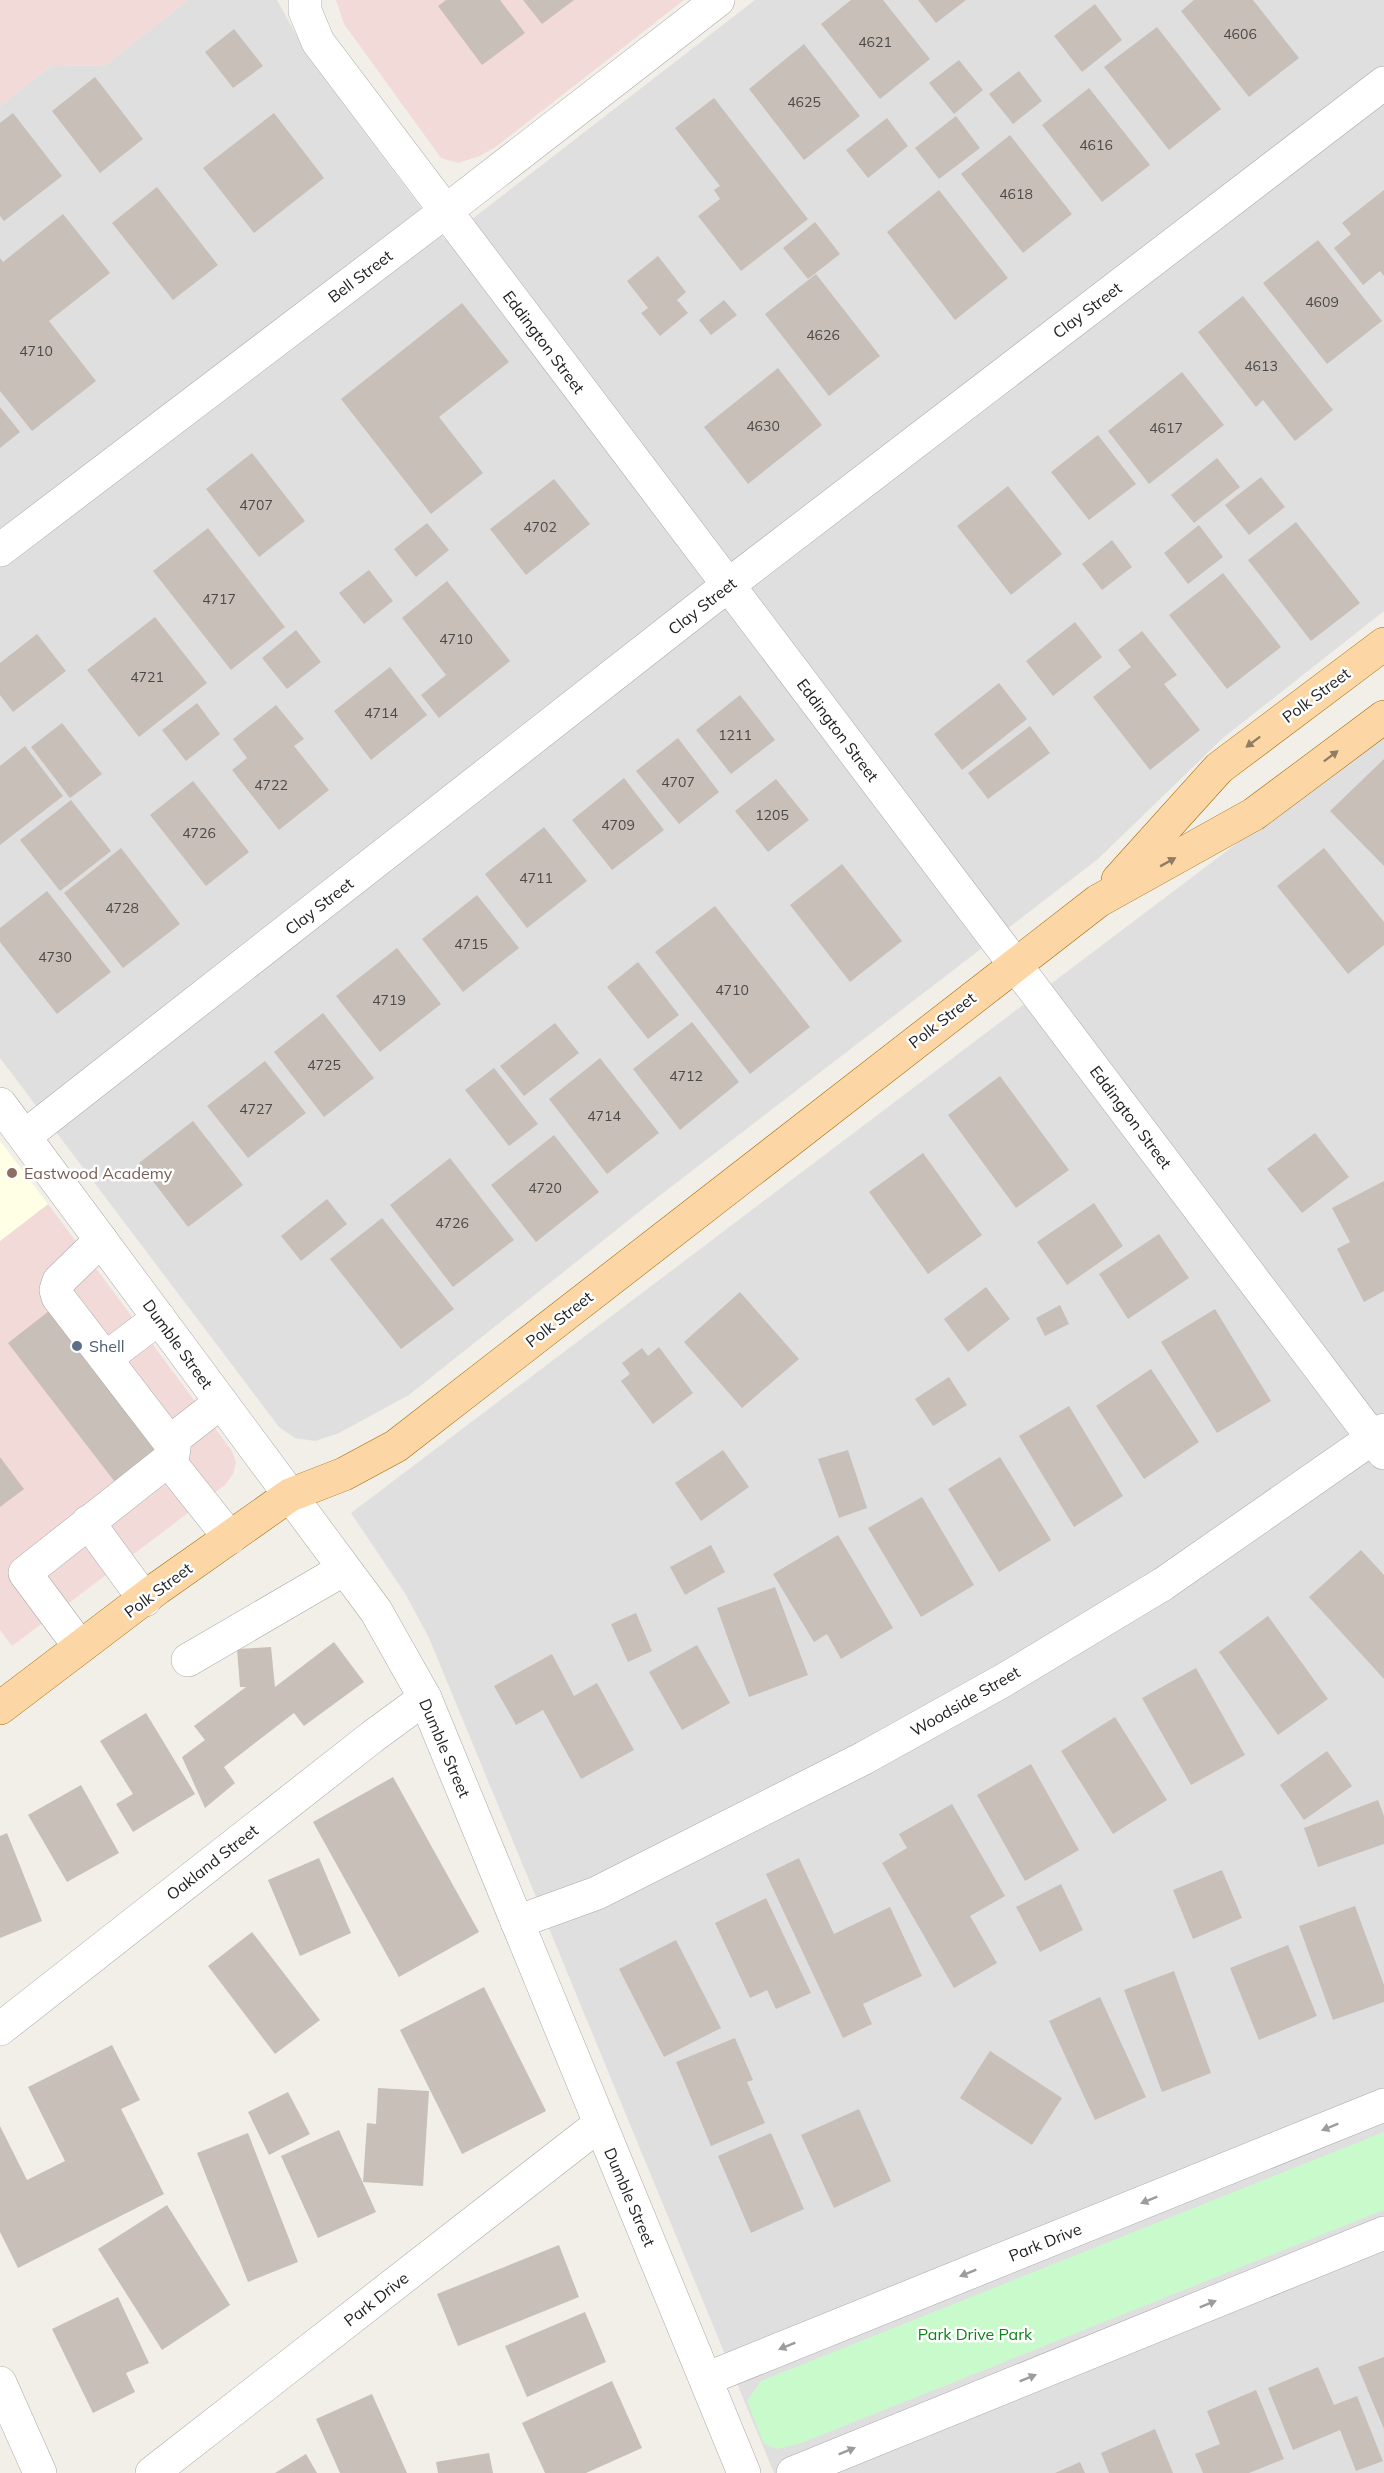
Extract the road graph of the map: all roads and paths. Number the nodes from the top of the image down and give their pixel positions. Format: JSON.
{"nodes":[{"id":1,"x":305,"y":0,"type":"edge"},
{"id":2,"x":718,"y":0,"type":"edge"},
{"id":3,"x":1384,"y":83,"type":"edge"},
{"id":4,"x":446,"y":212,"type":"junction"},
{"id":5,"x":0,"y":550,"type":"edge"},
{"id":6,"x":728,"y":586,"type":"junction"},
{"id":7,"x":1384,"y":644,"type":"edge"},
{"id":8,"x":1384,"y":717,"type":"edge"},
{"id":9,"x":1098,"y":901,"type":"junction"},
{"id":10,"x":1015,"y":964,"type":"junction"},
{"id":11,"x":0,"y":1104,"type":"edge"},
{"id":12,"x":25,"y":1136,"type":"junction"},
{"id":13,"x":101,"y":1240,"type":"junction"},
{"id":14,"x":159,"y":1318,"type":"junction"},
{"id":15,"x":106,"y":1358,"type":"junction"},
{"id":16,"x":221,"y":1402,"type":"junction"},
{"id":17,"x":1380,"y":1441,"type":"edge"},
{"id":18,"x":170,"y":1451,"type":"junction"},
{"id":19,"x":290,"y":1495,"type":"junction"},
{"id":20,"x":88,"y":1522,"type":"junction"},
{"id":21,"x":230,"y":1538,"type":"junction"},
{"id":22,"x":345,"y":1569,"type":"junction"},
{"id":23,"x":145,"y":1600,"type":"junction"},
{"id":24,"x":80,"y":1647,"type":"junction"},
{"id":25,"x":188,"y":1660,"type":"dead end"},
{"id":26,"x":425,"y":1698,"type":"junction"},
{"id":27,"x":0,"y":1708,"type":"edge"},
{"id":28,"x":517,"y":1922,"type":"junction"},
{"id":29,"x":0,"y":2029,"type":"edge"},
{"id":30,"x":1384,"y":2105,"type":"edge"},
{"id":31,"x":600,"y":2124,"type":"junction"},
{"id":32,"x":1384,"y":2233,"type":"edge"},
{"id":33,"x":706,"y":2379,"type":"junction"},
{"id":34,"x":0,"y":2383,"type":"edge"},
{"id":35,"x":40,"y":2473,"type":"edge"},
{"id":36,"x":152,"y":2473,"type":"edge"},
{"id":37,"x":744,"y":2473,"type":"edge"},
{"id":38,"x":793,"y":2473,"type":"edge"}],
"edges":[{"from":1,"to":4,"type":"street","name":"Eddington Street"},
{"from":2,"to":4,"type":"street","name":"Bell Street"},
{"from":3,"to":6,"type":"street","name":"Clay Street"},
{"from":4,"to":5,"type":"street","name":"Bell Street"},
{"from":4,"to":6,"type":"street","name":"Eddington Street"},
{"from":6,"to":10,"type":"street","name":"Eddington Street"},
{"from":6,"to":12,"type":"street","name":"Clay Street"},
{"from":7,"to":9,"type":"main road","name":"Polk Street","one_way":true},
{"from":9,"to":8,"type":"main road","name":"Polk Street","one_way":true},
{"from":9,"to":10,"type":"main road","name":"Polk Street"},
{"from":10,"to":17,"type":"street","name":"Eddington Street"},
{"from":10,"to":19,"type":"main road","name":"Polk Street"},
{"from":11,"to":12,"type":"street","name":"Dumble Street"},
{"from":12,"to":13,"type":"street","name":"Dumble Street"},
{"from":13,"to":14,"type":"street","name":"Dumble Street"},
{"from":13,"to":15,"type":"street"},
{"from":14,"to":15,"type":"street"},
{"from":14,"to":16,"type":"street","name":"Dumble Street"},
{"from":15,"to":18,"type":"street"},
{"from":16,"to":18,"type":"street"},
{"from":16,"to":19,"type":"street","name":"Dumble Street"},
{"from":17,"to":28,"type":"street","name":"Woodside Street"},
{"from":18,"to":20,"type":"street"},
{"from":18,"to":21,"type":"street"},
{"from":19,"to":21,"type":"main road","name":"Polk Street"},
{"from":19,"to":22,"type":"street","name":"Dumble Street"},
{"from":20,"to":23,"type":"street"},
{"from":20,"to":24,"type":"street"},
{"from":21,"to":23,"type":"main road","name":"Polk Street"},
{"from":22,"to":25,"type":"street"},
{"from":22,"to":26,"type":"street","name":"Dumble Street"},
{"from":23,"to":24,"type":"main road","name":"Polk Street"},
{"from":24,"to":27,"type":"main road","name":"Polk Street"},
{"from":26,"to":28,"type":"street","name":"Dumble Street"},
{"from":26,"to":29,"type":"street","name":"Oakland Street"},
{"from":28,"to":31,"type":"street","name":"Dumble Street"},
{"from":30,"to":33,"type":"street","name":"Park Drive","one_way":true},
{"from":31,"to":33,"type":"street","name":"Dumble Street"},
{"from":31,"to":36,"type":"street","name":"Park Drive"},
{"from":38,"to":32,"type":"street","one_way":true},
{"from":33,"to":37,"type":"street","name":"Dumble Street"},
{"from":34,"to":35,"type":"street"}]}
